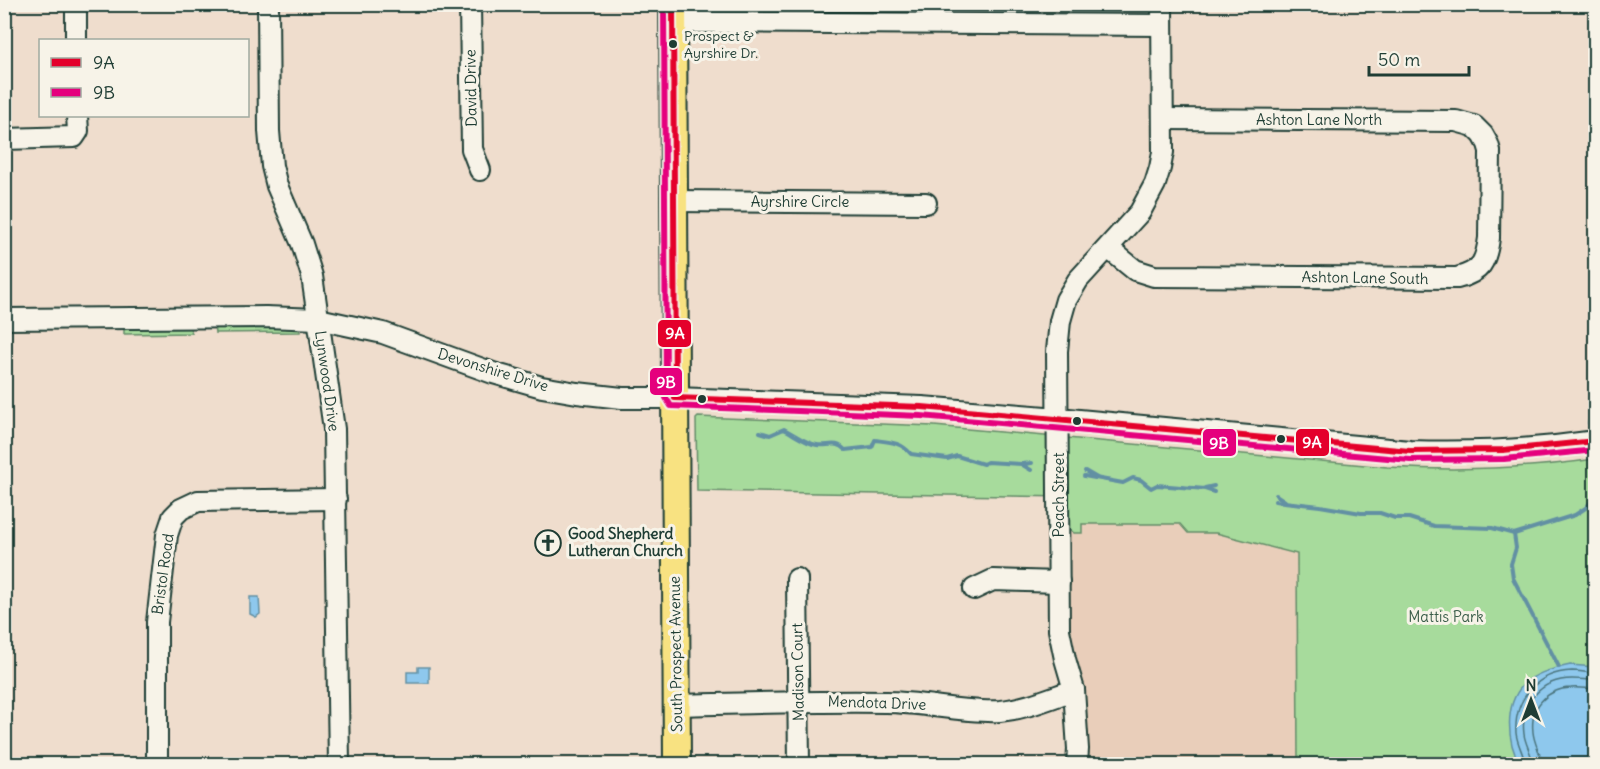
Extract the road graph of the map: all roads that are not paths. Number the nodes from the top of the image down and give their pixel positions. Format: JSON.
{"nodes":[{"id":1,"x":76,"y":4,"type":"edge"},
{"id":2,"x":268,"y":4,"type":"edge"},
{"id":3,"x":470,"y":4,"type":"edge"},
{"id":4,"x":1162,"y":4,"type":"edge"},
{"id":5,"x":673,"y":13,"type":"edge"},
{"id":6,"x":1162,"y":25,"type":"junction"},
{"id":7,"x":76,"y":39,"type":"edge"},
{"id":8,"x":77,"y":117,"type":"edge"},
{"id":9,"x":1163,"y":119,"type":"junction"},
{"id":10,"x":1474,"y":126,"type":"joint"},
{"id":11,"x":4,"y":139,"type":"edge"},
{"id":12,"x":480,"y":170,"type":"dead end"},
{"id":13,"x":674,"y":201,"type":"junction"},
{"id":14,"x":926,"y":203,"type":"dead end"},
{"id":15,"x":1108,"y":248,"type":"junction"},
{"id":16,"x":4,"y":319,"type":"edge"},
{"id":17,"x":318,"y":319,"type":"junction"},
{"id":18,"x":675,"y":398,"type":"junction"},
{"id":19,"x":1058,"y":418,"type":"junction"},
{"id":20,"x":1596,"y":441,"type":"edge"},
{"id":21,"x":336,"y":499,"type":"junction"},
{"id":22,"x":797,"y":579,"type":"dead end"},
{"id":23,"x":1059,"y":582,"type":"junction"},
{"id":24,"x":974,"y":589,"type":"dead end"},
{"id":25,"x":1074,"y":690,"type":"junction"},
{"id":26,"x":799,"y":702,"type":"junction"},
{"id":27,"x":677,"y":705,"type":"junction"},
{"id":28,"x":157,"y":765,"type":"edge"},
{"id":29,"x":339,"y":765,"type":"edge"},
{"id":30,"x":677,"y":765,"type":"edge"},
{"id":31,"x":799,"y":765,"type":"edge"},
{"id":32,"x":1077,"y":765,"type":"edge"}],
"edges":[{"from":1,"to":7,"type":"street"},
{"from":2,"to":17,"type":"street","name":"Lynwood Drive"},
{"from":3,"to":12,"type":"street","name":"David Drive"},
{"from":4,"to":6,"type":"street","name":"Peach Street"},
{"from":5,"to":6,"type":"street"},
{"from":5,"to":13,"type":"main road","name":"South Prospect Avenue"},
{"from":6,"to":9,"type":"street","name":"Peach Street"},
{"from":8,"to":11,"type":"street"},
{"from":9,"to":10,"type":"street","name":"Ashton Lane North"},
{"from":9,"to":15,"type":"street","name":"Peach Street"},
{"from":10,"to":15,"type":"street","name":"Ashton Lane South"},
{"from":13,"to":14,"type":"street","name":"Ayrshire Circle"},
{"from":13,"to":18,"type":"main road","name":"South Prospect Avenue"},
{"from":15,"to":19,"type":"street","name":"Peach Street"},
{"from":16,"to":17,"type":"street","name":"Devonshire Drive"},
{"from":17,"to":18,"type":"street","name":"Devonshire Drive"},
{"from":17,"to":21,"type":"street","name":"Lynwood Drive"},
{"from":18,"to":19,"type":"street","name":"Devonshire Drive"},
{"from":18,"to":27,"type":"main road","name":"South Prospect Avenue"},
{"from":19,"to":20,"type":"street","name":"Devonshire Drive"},
{"from":19,"to":23,"type":"street","name":"Peach Street"},
{"from":21,"to":28,"type":"street","name":"Bristol Road"},
{"from":21,"to":29,"type":"street","name":"Lynwood Drive"},
{"from":22,"to":26,"type":"street","name":"Madison Court"},
{"from":23,"to":24,"type":"street"},
{"from":23,"to":25,"type":"street","name":"Peach Street"},
{"from":25,"to":26,"type":"street","name":"Mendota Drive"},
{"from":25,"to":32,"type":"street","name":"Peach Street"},
{"from":26,"to":27,"type":"street","name":"Mendota Drive"},
{"from":26,"to":31,"type":"street","name":"Madison Court"},
{"from":27,"to":30,"type":"main road","name":"South Prospect Avenue"}]}
